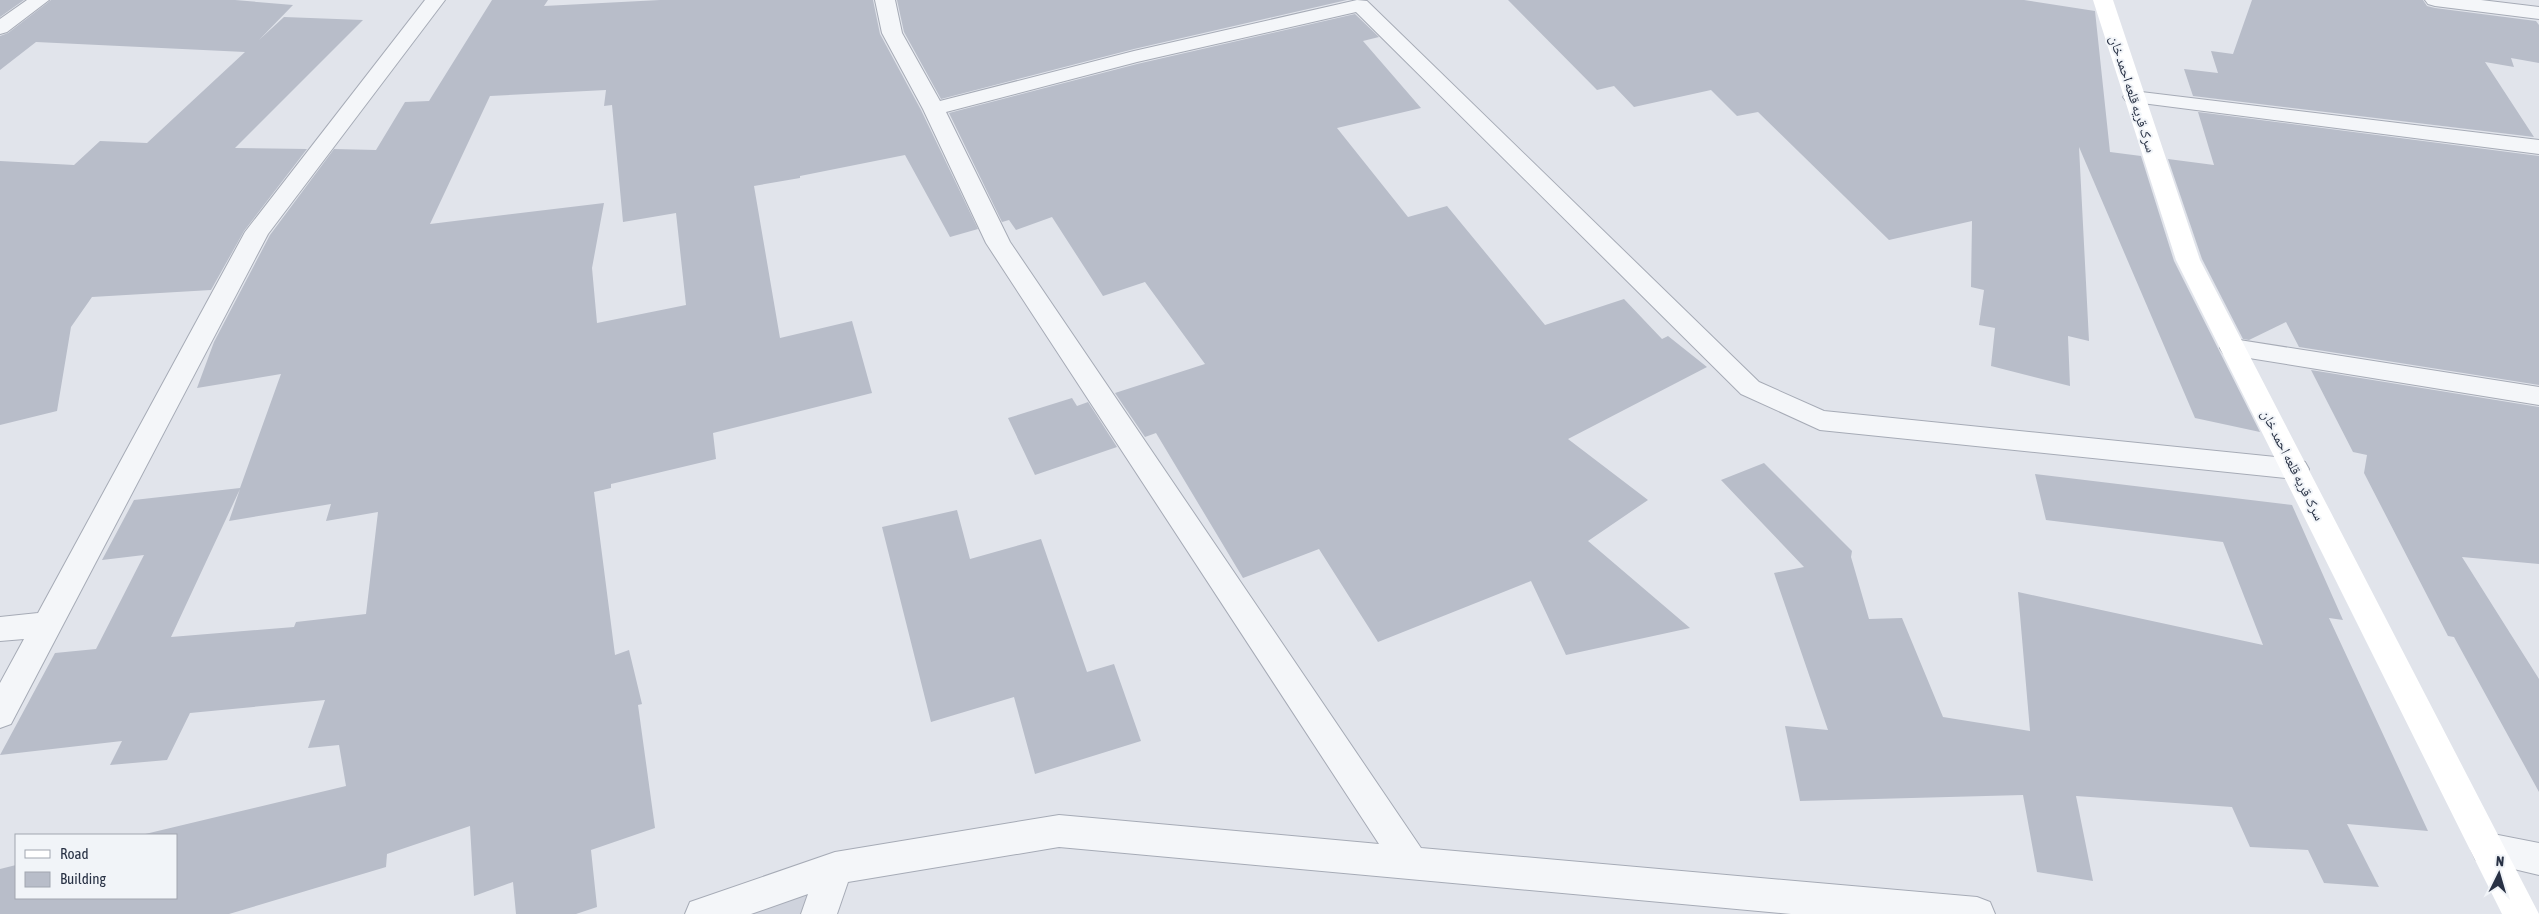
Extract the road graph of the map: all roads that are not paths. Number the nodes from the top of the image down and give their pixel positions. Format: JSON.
{"nodes":[{"id":1,"x":39,"y":0,"type":"edge"},
{"id":2,"x":435,"y":0,"type":"edge"},
{"id":3,"x":885,"y":0,"type":"edge"},
{"id":4,"x":2103,"y":0,"type":"edge"},
{"id":5,"x":2435,"y":0,"type":"edge"},
{"id":6,"x":2539,"y":13,"type":"edge"},
{"id":7,"x":0,"y":28,"type":"edge"},
{"id":8,"x":2133,"y":97,"type":"junction"},
{"id":9,"x":934,"y":109,"type":"junction"},
{"id":10,"x":2539,"y":147,"type":"edge"},
{"id":11,"x":2233,"y":348,"type":"junction"},
{"id":12,"x":2539,"y":396,"type":"edge"},
{"id":13,"x":2294,"y":469,"type":"junction"},
{"id":14,"x":48,"y":626,"type":"junction"},
{"id":15,"x":0,"y":630,"type":"edge"},
{"id":16,"x":0,"y":714,"type":"edge"},
{"id":17,"x":2488,"y":849,"type":"junction"},
{"id":18,"x":2539,"y":859,"type":"edge"},
{"id":19,"x":1411,"y":862,"type":"junction"},
{"id":20,"x":835,"y":868,"type":"junction"},
{"id":21,"x":703,"y":914,"type":"edge"},
{"id":22,"x":820,"y":914,"type":"edge"},
{"id":23,"x":1977,"y":914,"type":"edge"},
{"id":24,"x":2521,"y":914,"type":"edge"}],
"edges":[{"from":1,"to":7,"type":"street"},
{"from":2,"to":14,"type":"street"},
{"from":3,"to":9,"type":"street"},
{"from":4,"to":8,"type":"street","name":"سرک قریه قلعه احمد خان"},
{"from":5,"to":6,"type":"street"},
{"from":8,"to":10,"type":"street"},
{"from":8,"to":11,"type":"street","name":"سرک قریه قلعه احمد خان"},
{"from":9,"to":13,"type":"street"},
{"from":9,"to":19,"type":"street"},
{"from":11,"to":12,"type":"street"},
{"from":11,"to":13,"type":"street","name":"سرک قریه قلعه احمد خان"},
{"from":13,"to":17,"type":"street","name":"سرک قریه قلعه احمد خان"},
{"from":14,"to":15,"type":"street"},
{"from":14,"to":16,"type":"street"},
{"from":17,"to":18,"type":"street"},
{"from":17,"to":24,"type":"street","name":"سرک قریه قلعه احمد خان"},
{"from":19,"to":20,"type":"street"},
{"from":19,"to":23,"type":"street"},
{"from":20,"to":21,"type":"street"},
{"from":20,"to":22,"type":"street"}]}
